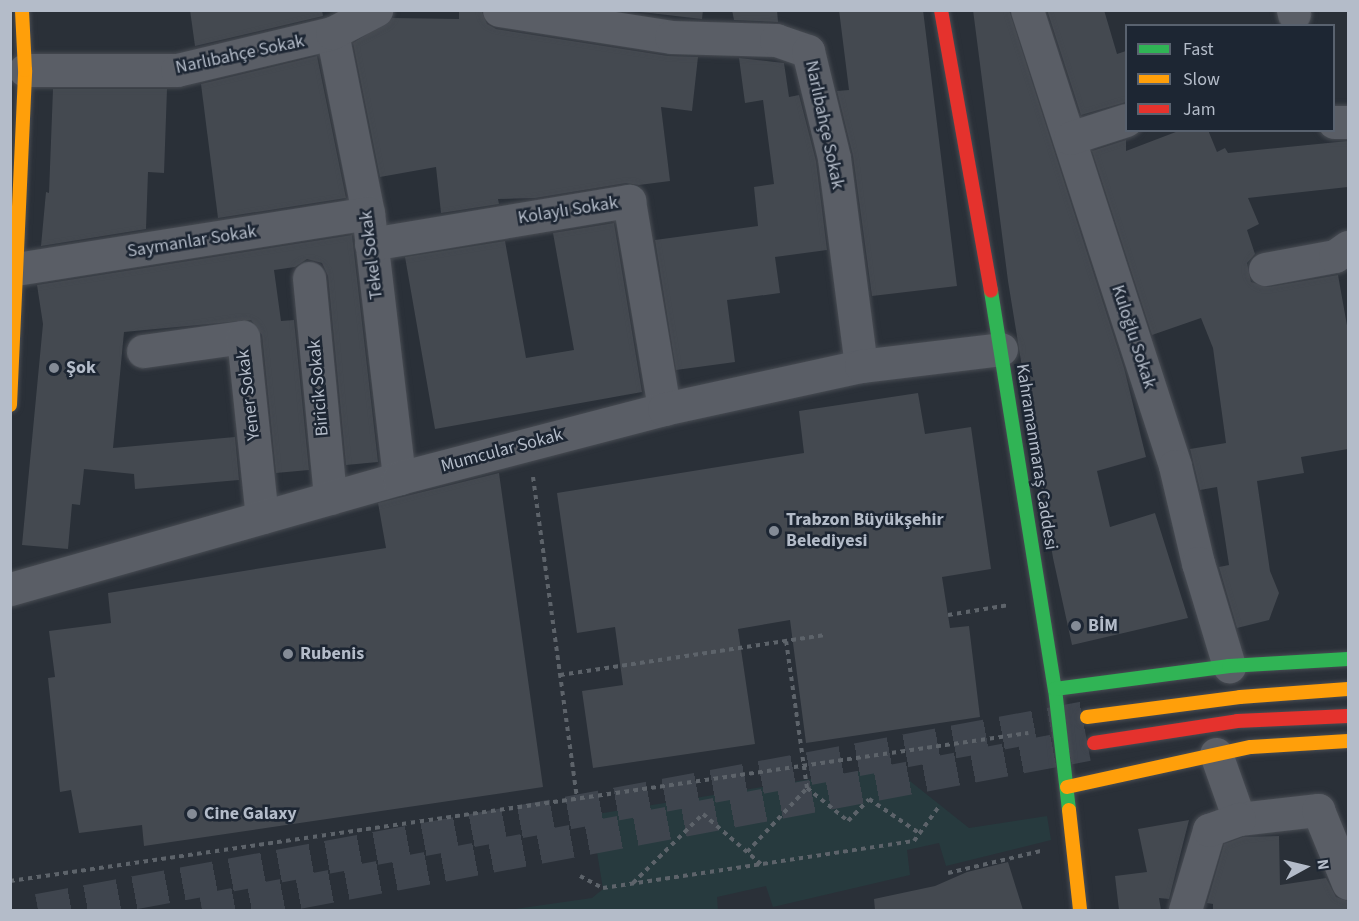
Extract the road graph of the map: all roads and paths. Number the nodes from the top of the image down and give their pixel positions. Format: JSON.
{"nodes":[{"id":1,"x":22,"y":10,"type":"edge"},
{"id":2,"x":376,"y":10,"type":"edge"},
{"id":3,"x":499,"y":10,"type":"edge"},
{"id":4,"x":941,"y":10,"type":"edge"},
{"id":5,"x":1028,"y":10,"type":"edge"},
{"id":6,"x":332,"y":33,"type":"junction"},
{"id":7,"x":25,"y":70,"type":"junction"},
{"id":8,"x":1125,"y":120,"type":"edge"},
{"id":9,"x":1070,"y":138,"type":"junction"},
{"id":10,"x":370,"y":228,"type":"junction"},
{"id":11,"x":1348,"y":247,"type":"edge"},
{"id":12,"x":16,"y":269,"type":"junction"},
{"id":13,"x":1265,"y":269,"type":"dead end"},
{"id":14,"x":309,"y":278,"type":"dead end"},
{"id":15,"x":1001,"y":349,"type":"junction"},
{"id":16,"x":143,"y":351,"type":"dead end"},
{"id":17,"x":861,"y":366,"type":"junction"},
{"id":18,"x":10,"y":405,"type":"edge"},
{"id":19,"x":664,"y":409,"type":"junction"},
{"id":20,"x":399,"y":478,"type":"junction"},
{"id":21,"x":533,"y":479,"type":"dead end"},
{"id":22,"x":330,"y":498,"type":"junction"},
{"id":23,"x":262,"y":517,"type":"junction"},
{"id":24,"x":10,"y":589,"type":"edge"},
{"id":25,"x":825,"y":635,"type":"dead end"},
{"id":26,"x":786,"y":641,"type":"junction"},
{"id":27,"x":1348,"y":659,"type":"edge"},
{"id":28,"x":1229,"y":666,"type":"junction"},
{"id":29,"x":560,"y":675,"type":"junction"},
{"id":30,"x":1055,"y":689,"type":"junction"},
{"id":31,"x":1348,"y":689,"type":"edge"},
{"id":32,"x":1087,"y":717,"type":"tunnel mouth"},
{"id":33,"x":1348,"y":717,"type":"edge"},
{"id":34,"x":1060,"y":729,"type":"junction"},
{"id":35,"x":1348,"y":741,"type":"edge"},
{"id":36,"x":1094,"y":743,"type":"tunnel mouth"},
{"id":37,"x":1216,"y":754,"type":"junction"},
{"id":38,"x":803,"y":765,"type":"junction"},
{"id":39,"x":1067,"y":787,"type":"junction"},
{"id":40,"x":807,"y":788,"type":"junction"},
{"id":41,"x":577,"y":797,"type":"junction"},
{"id":42,"x":940,"y":805,"type":"dead end"},
{"id":43,"x":1239,"y":819,"type":"junction"},
{"id":44,"x":919,"y":833,"type":"junction"},
{"id":45,"x":1075,"y":843,"type":"junction"},
{"id":46,"x":747,"y":852,"type":"junction"},
{"id":47,"x":761,"y":864,"type":"junction"},
{"id":48,"x":948,"y":873,"type":"dead end"},
{"id":49,"x":580,"y":876,"type":"dead end"},
{"id":50,"x":10,"y":881,"type":"edge"},
{"id":51,"x":1348,"y":883,"type":"edge"},
{"id":52,"x":633,"y":884,"type":"junction"},
{"id":53,"x":1080,"y":910,"type":"edge"},
{"id":54,"x":1185,"y":910,"type":"edge"}],
"edges":[{"from":1,"to":7,"type":"street"},
{"from":2,"to":6,"type":"street","name":"Narlıbahçe Sokak"},
{"from":3,"to":17,"type":"street","name":"Narlıbahçe Sokak"},
{"from":4,"to":15,"type":"street","name":"Kahramanmaraş Caddesi"},
{"from":5,"to":9,"type":"street","name":"Kuloğlu Sokak"},
{"from":6,"to":7,"type":"street","name":"Narlıbahçe Sokak"},
{"from":6,"to":10,"type":"street","name":"Tekel Sokak"},
{"from":7,"to":12,"type":"street"},
{"from":8,"to":9,"type":"street"},
{"from":9,"to":28,"type":"street","name":"Kuloğlu Sokak"},
{"from":10,"to":12,"type":"street","name":"Saymanlar Sokak"},
{"from":10,"to":19,"type":"street","name":"Kolaylı Sokak"},
{"from":10,"to":20,"type":"street","name":"Tekel Sokak"},
{"from":11,"to":13,"type":"street"},
{"from":12,"to":18,"type":"street"},
{"from":14,"to":22,"type":"street","name":"Biricik Sokak"},
{"from":15,"to":17,"type":"street","name":"Mumcular Sokak"},
{"from":15,"to":30,"type":"street","name":"Kahramanmaraş Caddesi"},
{"from":16,"to":23,"type":"street","name":"Yener Sokak"},
{"from":17,"to":19,"type":"street","name":"Mumcular Sokak"},
{"from":19,"to":20,"type":"street","name":"Mumcular Sokak"},
{"from":20,"to":22,"type":"street","name":"Mumcular Sokak"},
{"from":21,"to":29,"type":"path"},
{"from":22,"to":23,"type":"street","name":"Mumcular Sokak"},
{"from":23,"to":24,"type":"street","name":"Mumcular Sokak"},
{"from":25,"to":26,"type":"path"},
{"from":26,"to":29,"type":"path"},
{"from":26,"to":38,"type":"path"},
{"from":27,"to":28,"type":"street"},
{"from":28,"to":30,"type":"street"},
{"from":29,"to":41,"type":"path"},
{"from":30,"to":34,"type":"street","name":"Kahramanmaraş Caddesi"},
{"from":31,"to":32,"type":"street"},
{"from":33,"to":36,"type":"street"},
{"from":34,"to":38,"type":"path"},
{"from":34,"to":39,"type":"street","name":"Kahramanmaraş Caddesi"},
{"from":35,"to":37,"type":"street"},
{"from":37,"to":39,"type":"street"},
{"from":37,"to":43,"type":"street"},
{"from":38,"to":40,"type":"path"},
{"from":38,"to":41,"type":"path"},
{"from":39,"to":45,"type":"street","name":"Kahramanmaraş Caddesi"},
{"from":40,"to":44,"type":"path"},
{"from":40,"to":46,"type":"path"},
{"from":41,"to":50,"type":"path"},
{"from":42,"to":44,"type":"path"},
{"from":43,"to":51,"type":"street"},
{"from":43,"to":54,"type":"street"},
{"from":44,"to":47,"type":"path"},
{"from":45,"to":48,"type":"path"},
{"from":45,"to":53,"type":"street","name":"Kahramanmaraş Caddesi"},
{"from":46,"to":47,"type":"path"},
{"from":46,"to":52,"type":"path"},
{"from":47,"to":52,"type":"path"},
{"from":49,"to":52,"type":"path"}]}
